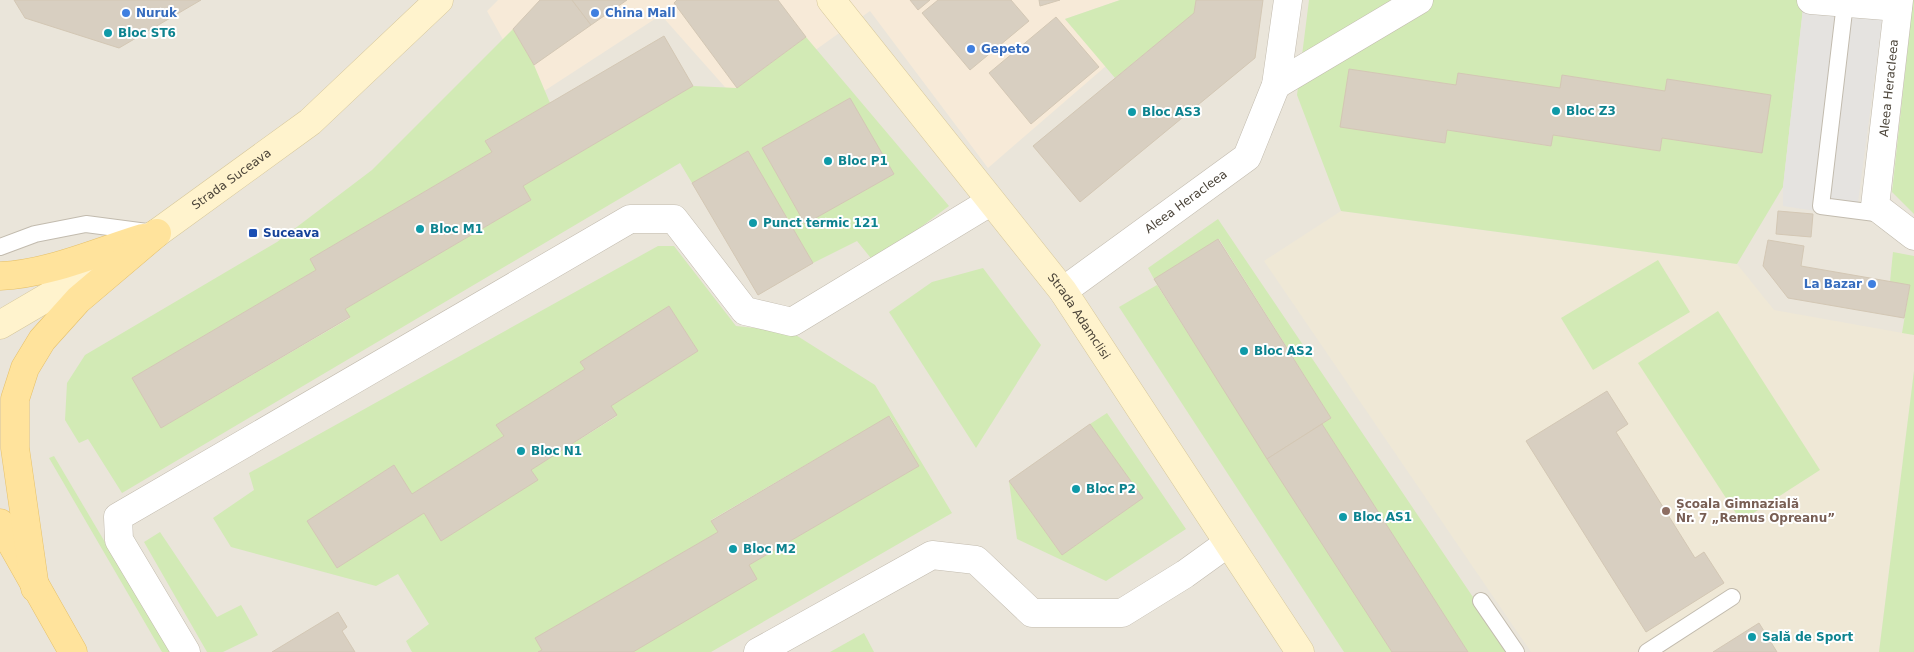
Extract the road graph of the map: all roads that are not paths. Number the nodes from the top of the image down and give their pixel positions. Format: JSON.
{"nodes":[{"id":1,"x":439,"y":0,"type":"edge"},
{"id":2,"x":831,"y":0,"type":"edge"},
{"id":3,"x":1288,"y":0,"type":"edge"},
{"id":4,"x":1419,"y":0,"type":"edge"},
{"id":5,"x":1811,"y":0,"type":"edge"},
{"id":6,"x":1845,"y":3,"type":"junction"},
{"id":7,"x":1898,"y":3,"type":"edge"},
{"id":8,"x":1276,"y":85,"type":"junction"},
{"id":9,"x":990,"y":202,"type":"junction"},
{"id":10,"x":1886,"y":214,"type":"junction"},
{"id":11,"x":157,"y":233,"type":"junction"},
{"id":12,"x":1914,"y":236,"type":"edge"},
{"id":13,"x":0,"y":247,"type":"edge"},
{"id":14,"x":0,"y":276,"type":"edge"},
{"id":15,"x":1063,"y":290,"type":"junction"},
{"id":16,"x":0,"y":325,"type":"edge"},
{"id":17,"x":0,"y":523,"type":"edge"},
{"id":18,"x":1228,"y":543,"type":"junction"},
{"id":19,"x":35,"y":588,"type":"junction"},
{"id":20,"x":1732,"y":597,"type":"dead end"},
{"id":21,"x":1481,"y":601,"type":"dead end"},
{"id":22,"x":73,"y":652,"type":"edge"},
{"id":23,"x":186,"y":652,"type":"edge"},
{"id":24,"x":758,"y":652,"type":"edge"},
{"id":25,"x":1300,"y":652,"type":"edge"},
{"id":26,"x":1516,"y":652,"type":"edge"},
{"id":27,"x":1647,"y":652,"type":"edge"}],
"edges":[{"from":1,"to":11,"type":"street","name":"Strada Suceava"},
{"from":2,"to":9,"type":"street","name":"Strada Adamclisi"},
{"from":3,"to":8,"type":"street","name":"Aleea Heracleea"},
{"from":4,"to":8,"type":"street"},
{"from":5,"to":6,"type":"street","name":"Aleea Heracleea"},
{"from":6,"to":7,"type":"street","name":"Aleea Heracleea"},
{"from":6,"to":10,"type":"lane"},
{"from":7,"to":10,"type":"street","name":"Aleea Heracleea"},
{"from":8,"to":15,"type":"street","name":"Aleea Heracleea"},
{"from":9,"to":15,"type":"street","name":"Strada Adamclisi"},
{"from":9,"to":23,"type":"street"},
{"from":10,"to":12,"type":"street","name":"Aleea Heracleea"},
{"from":11,"to":13,"type":"lane"},
{"from":11,"to":14,"type":"main road"},
{"from":11,"to":16,"type":"street","name":"Strada Suceava"},
{"from":11,"to":19,"type":"main road"},
{"from":15,"to":18,"type":"street","name":"Strada Adamclisi"},
{"from":17,"to":19,"type":"main road"},
{"from":18,"to":24,"type":"street"},
{"from":18,"to":25,"type":"street","name":"Strada Adamclisi"},
{"from":19,"to":22,"type":"main road"},
{"from":20,"to":27,"type":"lane"},
{"from":21,"to":26,"type":"lane"}]}
